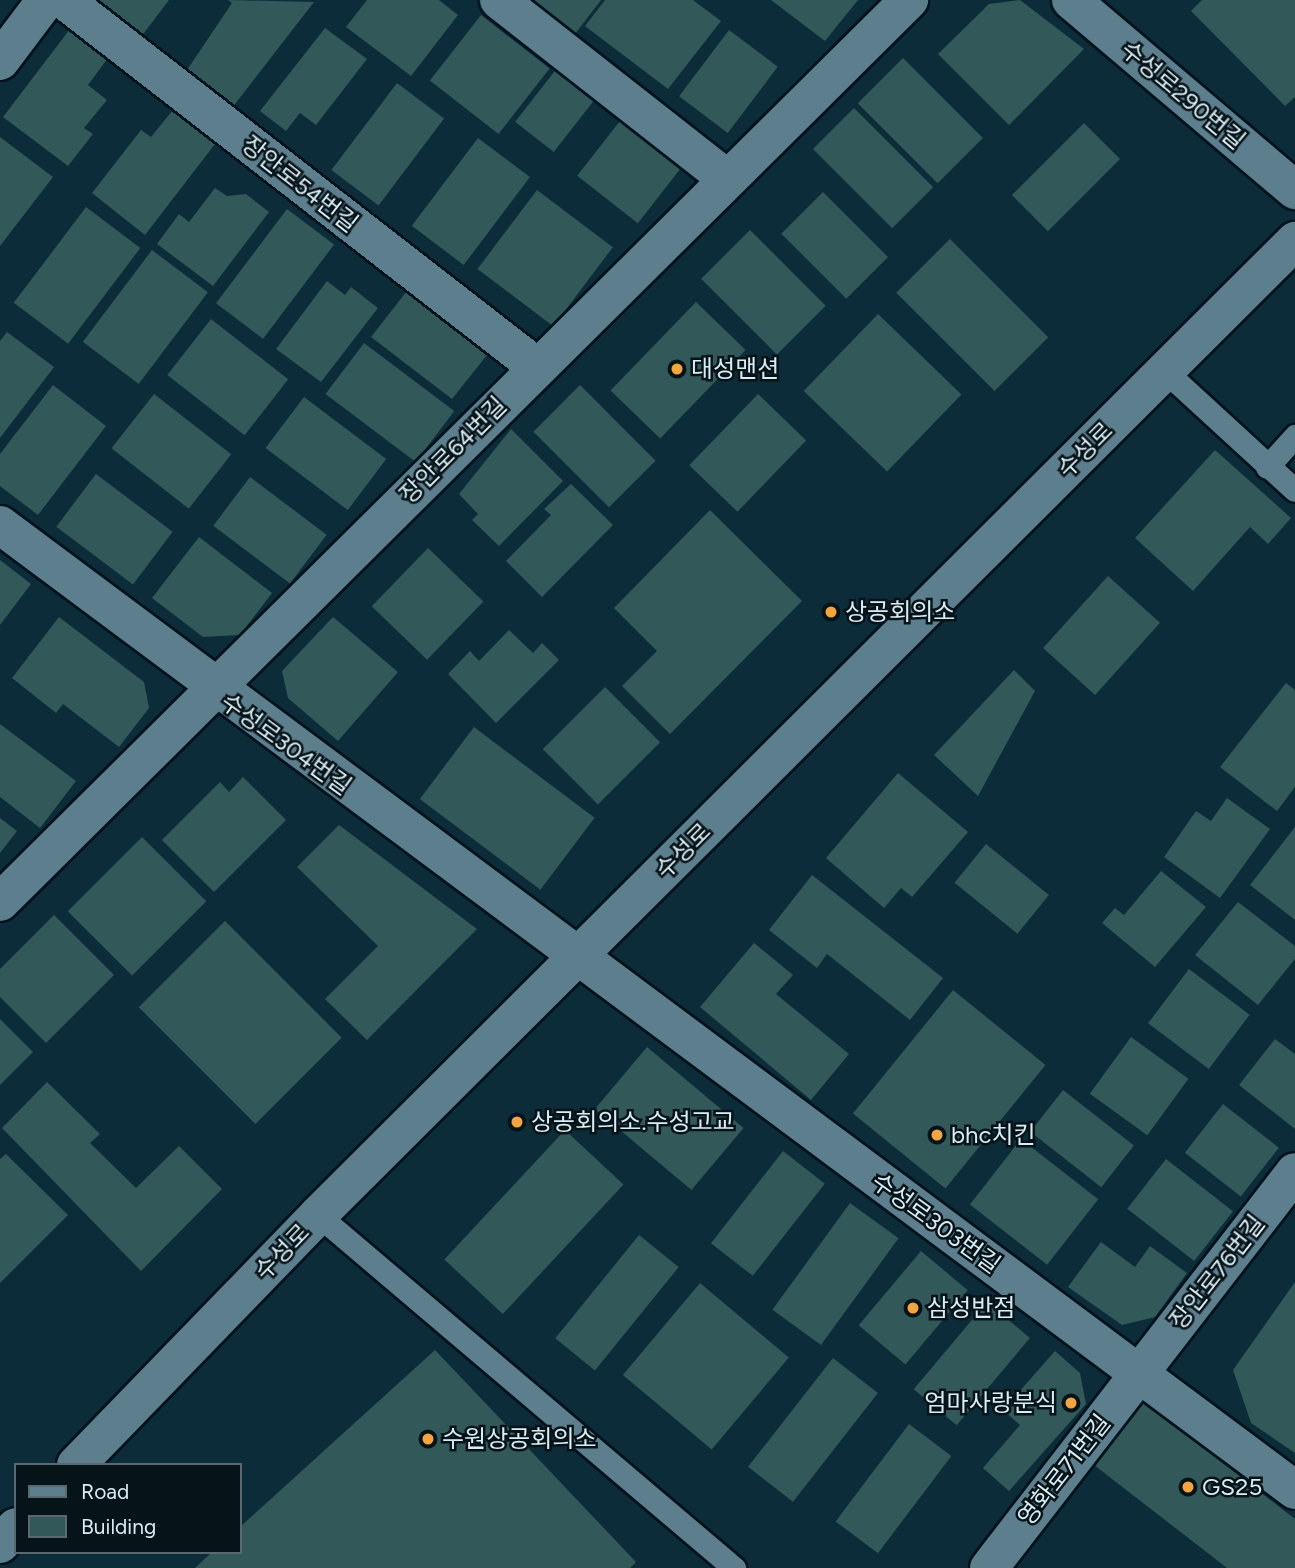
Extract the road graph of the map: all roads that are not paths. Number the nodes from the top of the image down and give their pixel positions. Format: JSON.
{"nodes":[{"id":1,"x":46,"y":0,"type":"edge"},
{"id":2,"x":64,"y":0,"type":"edge"},
{"id":3,"x":499,"y":0,"type":"edge"},
{"id":4,"x":909,"y":0,"type":"edge"},
{"id":5,"x":1071,"y":0,"type":"edge"},
{"id":6,"x":0,"y":61,"type":"edge"},
{"id":7,"x":727,"y":179,"type":"junction"},
{"id":8,"x":1295,"y":190,"type":"edge"},
{"id":9,"x":1295,"y":241,"type":"edge"},
{"id":10,"x":537,"y":367,"type":"junction"},
{"id":11,"x":1165,"y":370,"type":"junction"},
{"id":12,"x":1295,"y":436,"type":"edge"},
{"id":13,"x":1267,"y":467,"type":"junction"},
{"id":14,"x":1295,"y":490,"type":"edge"},
{"id":15,"x":0,"y":525,"type":"edge"},
{"id":16,"x":212,"y":689,"type":"junction"},
{"id":17,"x":0,"y":902,"type":"edge"},
{"id":18,"x":576,"y":957,"type":"junction"},
{"id":19,"x":1295,"y":1172,"type":"edge"},
{"id":20,"x":318,"y":1215,"type":"junction"},
{"id":21,"x":1140,"y":1373,"type":"junction"},
{"id":22,"x":78,"y":1463,"type":"edge"},
{"id":23,"x":1295,"y":1490,"type":"edge"},
{"id":24,"x":14,"y":1529,"type":"edge"},
{"id":25,"x":0,"y":1544,"type":"edge"},
{"id":26,"x":734,"y":1568,"type":"edge"},
{"id":27,"x":989,"y":1568,"type":"edge"}],
"edges":[{"from":1,"to":6,"type":"street"},
{"from":2,"to":10,"type":"street","name":"장안로54번길"},
{"from":3,"to":7,"type":"street"},
{"from":4,"to":7,"type":"street","name":"장안로64번길"},
{"from":5,"to":8,"type":"street","name":"수성로290번길"},
{"from":7,"to":10,"type":"street","name":"장안로64번길"},
{"from":9,"to":11,"type":"street","name":"수성로"},
{"from":10,"to":16,"type":"street","name":"장안로64번길"},
{"from":11,"to":13,"type":"lane"},
{"from":11,"to":18,"type":"street","name":"수성로"},
{"from":12,"to":13,"type":"lane"},
{"from":13,"to":14,"type":"lane"},
{"from":15,"to":16,"type":"street","name":"수성로304번길"},
{"from":16,"to":17,"type":"street","name":"장안로64번길"},
{"from":16,"to":18,"type":"street","name":"수성로304번길"},
{"from":18,"to":20,"type":"street","name":"수성로"},
{"from":18,"to":21,"type":"street","name":"수성로303번길"},
{"from":19,"to":21,"type":"street","name":"장안로76번길"},
{"from":20,"to":22,"type":"street","name":"수성로"},
{"from":20,"to":26,"type":"lane"},
{"from":21,"to":23,"type":"street","name":"수성로303번길"},
{"from":21,"to":27,"type":"street","name":"영화로71번길"},
{"from":24,"to":25,"type":"street"}]}
